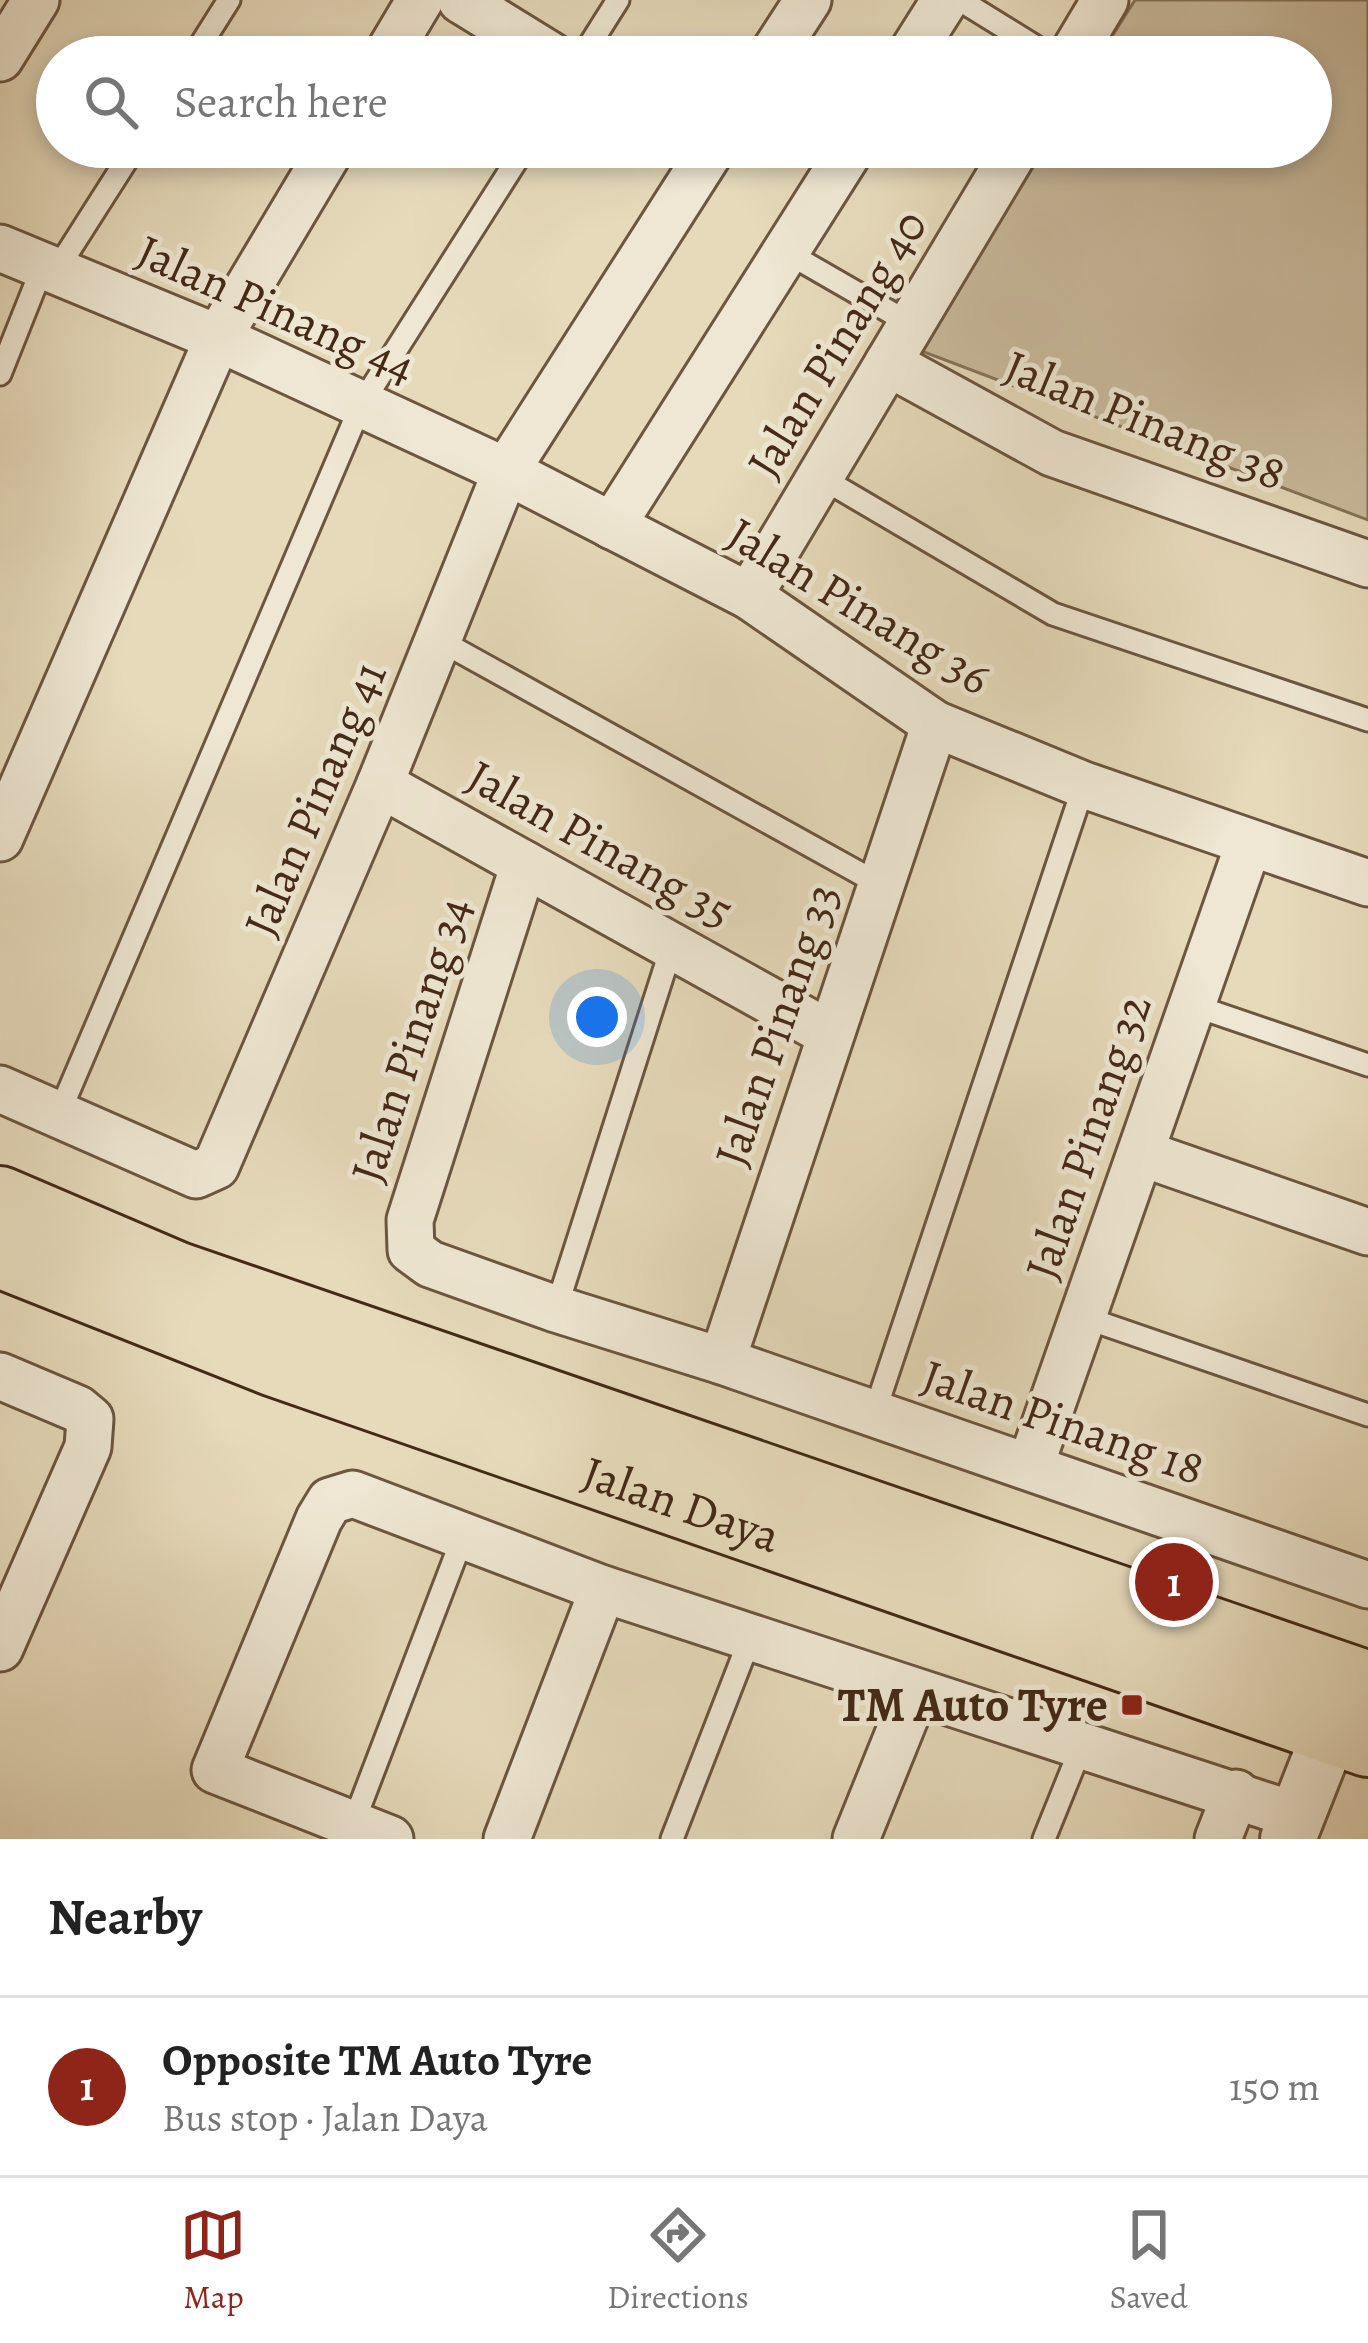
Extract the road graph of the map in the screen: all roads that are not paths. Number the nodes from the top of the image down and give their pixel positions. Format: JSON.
{"nodes":[{"id":1,"x":36,"y":0,"type":"edge"},
{"id":2,"x":229,"y":0,"type":"edge"},
{"id":3,"x":420,"y":0,"type":"edge"},
{"id":4,"x":461,"y":0,"type":"edge"},
{"id":5,"x":618,"y":0,"type":"edge"},
{"id":6,"x":808,"y":0,"type":"edge"},
{"id":7,"x":945,"y":0,"type":"edge"},
{"id":8,"x":960,"y":0,"type":"edge"},
{"id":9,"x":1105,"y":0,"type":"edge"},
{"id":10,"x":206,"y":36,"type":"edge"},
{"id":11,"x":399,"y":36,"type":"edge"},
{"id":12,"x":520,"y":36,"type":"edge"},
{"id":13,"x":595,"y":36,"type":"edge"},
{"id":14,"x":785,"y":36,"type":"edge"},
{"id":15,"x":922,"y":36,"type":"edge"},
{"id":16,"x":1018,"y":36,"type":"edge"},
{"id":17,"x":1084,"y":36,"type":"edge"},
{"id":18,"x":0,"y":58,"type":"edge"},
{"id":19,"x":120,"y":168,"type":"edge"},
{"id":20,"x":319,"y":168,"type":"edge"},
{"id":21,"x":512,"y":168,"type":"edge"},
{"id":22,"x":695,"y":168,"type":"edge"},
{"id":23,"x":839,"y":168,"type":"edge"},
{"id":24,"x":1004,"y":168,"type":"edge"},
{"id":25,"x":0,"y":248,"type":"edge"},
{"id":26,"x":786,"y":252,"type":"junction"},
{"id":27,"x":50,"y":269,"type":"junction"},
{"id":28,"x":911,"y":324,"type":"junction"},
{"id":29,"x":218,"y":338,"type":"junction"},
{"id":30,"x":888,"y":363,"type":"junction"},
{"id":31,"x":0,"y":374,"type":"edge"},
{"id":32,"x":361,"y":405,"type":"junction"},
{"id":33,"x":506,"y":472,"type":"junction"},
{"id":34,"x":820,"y":476,"type":"junction"},
{"id":35,"x":612,"y":526,"type":"junction"},
{"id":36,"x":1368,"y":564,"type":"edge"},
{"id":37,"x":748,"y":596,"type":"junction"},
{"id":38,"x":440,"y":640,"type":"junction"},
{"id":39,"x":1368,"y":720,"type":"edge"},
{"id":40,"x":935,"y":724,"type":"junction"},
{"id":41,"x":380,"y":784,"type":"junction"},
{"id":42,"x":1084,"y":785,"type":"junction"},
{"id":43,"x":0,"y":838,"type":"edge"},
{"id":44,"x":1249,"y":843,"type":"junction"},
{"id":45,"x":524,"y":864,"type":"junction"},
{"id":46,"x":1368,"y":883,"type":"edge"},
{"id":47,"x":881,"y":885,"type":"junction"},
{"id":48,"x":672,"y":946,"type":"junction"},
{"id":49,"x":1192,"y":1005,"type":"junction"},
{"id":50,"x":830,"y":1034,"type":"junction"},
{"id":51,"x":1368,"y":1065,"type":"edge"},
{"id":52,"x":0,"y":1089,"type":"edge"},
{"id":53,"x":58,"y":1116,"type":"junction"},
{"id":54,"x":1141,"y":1153,"type":"junction"},
{"id":55,"x":0,"y":1200,"type":"edge"},
{"id":56,"x":1368,"y":1232,"type":"edge"},
{"id":57,"x":411,"y":1250,"type":"joint"},
{"id":58,"x":0,"y":1254,"type":"edge"},
{"id":59,"x":556,"y":1309,"type":"junction"},
{"id":60,"x":1082,"y":1317,"type":"junction"},
{"id":61,"x":722,"y":1360,"type":"junction"},
{"id":62,"x":0,"y":1376,"type":"edge"},
{"id":63,"x":874,"y":1414,"type":"junction"},
{"id":64,"x":1368,"y":1415,"type":"edge"},
{"id":65,"x":1030,"y":1467,"type":"junction"},
{"id":66,"x":464,"y":1534,"type":"junction"},
{"id":67,"x":1368,"y":1585,"type":"edge"},
{"id":68,"x":603,"y":1589,"type":"junction"},
{"id":69,"x":751,"y":1636,"type":"junction"},
{"id":70,"x":0,"y":1648,"type":"edge"},
{"id":71,"x":915,"y":1693,"type":"junction"},
{"id":72,"x":1355,"y":1709,"type":"edge"},
{"id":73,"x":1082,"y":1744,"type":"junction"},
{"id":74,"x":1236,"y":1793,"type":"junction"},
{"id":75,"x":1293,"y":1828,"type":"edge"},
{"id":76,"x":372,"y":1832,"type":"edge"},
{"id":77,"x":507,"y":1839,"type":"edge"},
{"id":78,"x":671,"y":1839,"type":"edge"},
{"id":79,"x":856,"y":1839,"type":"edge"},
{"id":80,"x":1044,"y":1839,"type":"edge"},
{"id":81,"x":1218,"y":1839,"type":"edge"}],
"edges":[{"from":1,"to":18,"type":"street"},
{"from":2,"to":10,"type":"lane"},
{"from":3,"to":11,"type":"street"},
{"from":4,"to":12,"type":"street"},
{"from":5,"to":13,"type":"lane"},
{"from":6,"to":14,"type":"street"},
{"from":7,"to":15,"type":"street"},
{"from":8,"to":16,"type":"lane"},
{"from":9,"to":17,"type":"street"},
{"from":19,"to":27,"type":"lane"},
{"from":20,"to":29,"type":"street"},
{"from":21,"to":32,"type":"lane"},
{"from":22,"to":33,"type":"street","name":"Jalan Pinang 41"},
{"from":23,"to":26,"type":"street"},
{"from":24,"to":28,"type":"street","name":"Jalan Pinang 40"},
{"from":25,"to":27,"type":"street","name":"Jalan Pinang 44"},
{"from":26,"to":28,"type":"lane"},
{"from":26,"to":35,"type":"street"},
{"from":27,"to":29,"type":"street","name":"Jalan Pinang 44"},
{"from":27,"to":31,"type":"lane"},
{"from":28,"to":30,"type":"street","name":"Jalan Pinang 40"},
{"from":29,"to":32,"type":"street","name":"Jalan Pinang 44"},
{"from":29,"to":43,"type":"street"},
{"from":30,"to":34,"type":"street","name":"Jalan Pinang 40"},
{"from":30,"to":36,"type":"street","name":"Jalan Pinang 38"},
{"from":32,"to":33,"type":"street","name":"Jalan Pinang 44"},
{"from":32,"to":53,"type":"lane"},
{"from":33,"to":35,"type":"street","name":"Jalan Pinang 36"},
{"from":33,"to":38,"type":"street","name":"Jalan Pinang 41"},
{"from":34,"to":37,"type":"street","name":"Jalan Pinang 40"},
{"from":34,"to":39,"type":"lane"},
{"from":35,"to":37,"type":"street","name":"Jalan Pinang 36"},
{"from":37,"to":40,"type":"street","name":"Jalan Pinang 36"},
{"from":38,"to":41,"type":"street","name":"Jalan Pinang 41"},
{"from":38,"to":47,"type":"lane"},
{"from":40,"to":42,"type":"street","name":"Jalan Pinang 36"},
{"from":40,"to":47,"type":"street","name":"Jalan Pinang 33"},
{"from":41,"to":45,"type":"street","name":"Jalan Pinang 35"},
{"from":41,"to":53,"type":"street","name":"Jalan Pinang 41"},
{"from":42,"to":44,"type":"street","name":"Jalan Pinang 36"},
{"from":42,"to":63,"type":"lane"},
{"from":44,"to":46,"type":"street","name":"Jalan Pinang 36"},
{"from":44,"to":49,"type":"street","name":"Jalan Pinang 32"},
{"from":45,"to":48,"type":"street","name":"Jalan Pinang 35"},
{"from":45,"to":57,"type":"street","name":"Jalan Pinang 34"},
{"from":47,"to":50,"type":"street","name":"Jalan Pinang 33"},
{"from":48,"to":50,"type":"street","name":"Jalan Pinang 35"},
{"from":48,"to":59,"type":"lane"},
{"from":49,"to":51,"type":"lane"},
{"from":49,"to":54,"type":"street","name":"Jalan Pinang 32"},
{"from":50,"to":61,"type":"street","name":"Jalan Pinang 33"},
{"from":52,"to":53,"type":"street"},
{"from":54,"to":56,"type":"street"},
{"from":54,"to":60,"type":"street","name":"Jalan Pinang 32"},
{"from":55,"to":72,"type":"main road","name":"Jalan Daya"},
{"from":57,"to":59,"type":"street","name":"Jalan Pinang 18"},
{"from":58,"to":72,"type":"main road","name":"Jalan Daya"},
{"from":59,"to":61,"type":"street","name":"Jalan Pinang 18"},
{"from":60,"to":64,"type":"lane"},
{"from":60,"to":65,"type":"street","name":"Jalan Pinang 32"},
{"from":61,"to":63,"type":"street","name":"Jalan Pinang 18"},
{"from":62,"to":70,"type":"street"},
{"from":63,"to":65,"type":"street","name":"Jalan Pinang 18"},
{"from":65,"to":67,"type":"street","name":"Jalan Pinang 18"},
{"from":66,"to":68,"type":"street"},
{"from":66,"to":76,"type":"lane"},
{"from":66,"to":76,"type":"street"},
{"from":68,"to":69,"type":"street"},
{"from":68,"to":77,"type":"street"},
{"from":69,"to":71,"type":"street"},
{"from":69,"to":78,"type":"lane"},
{"from":71,"to":73,"type":"street"},
{"from":71,"to":79,"type":"street"},
{"from":72,"to":75,"type":"street"},
{"from":73,"to":74,"type":"street"},
{"from":73,"to":80,"type":"lane"},
{"from":74,"to":75,"type":"street"},
{"from":74,"to":81,"type":"street"}]}
